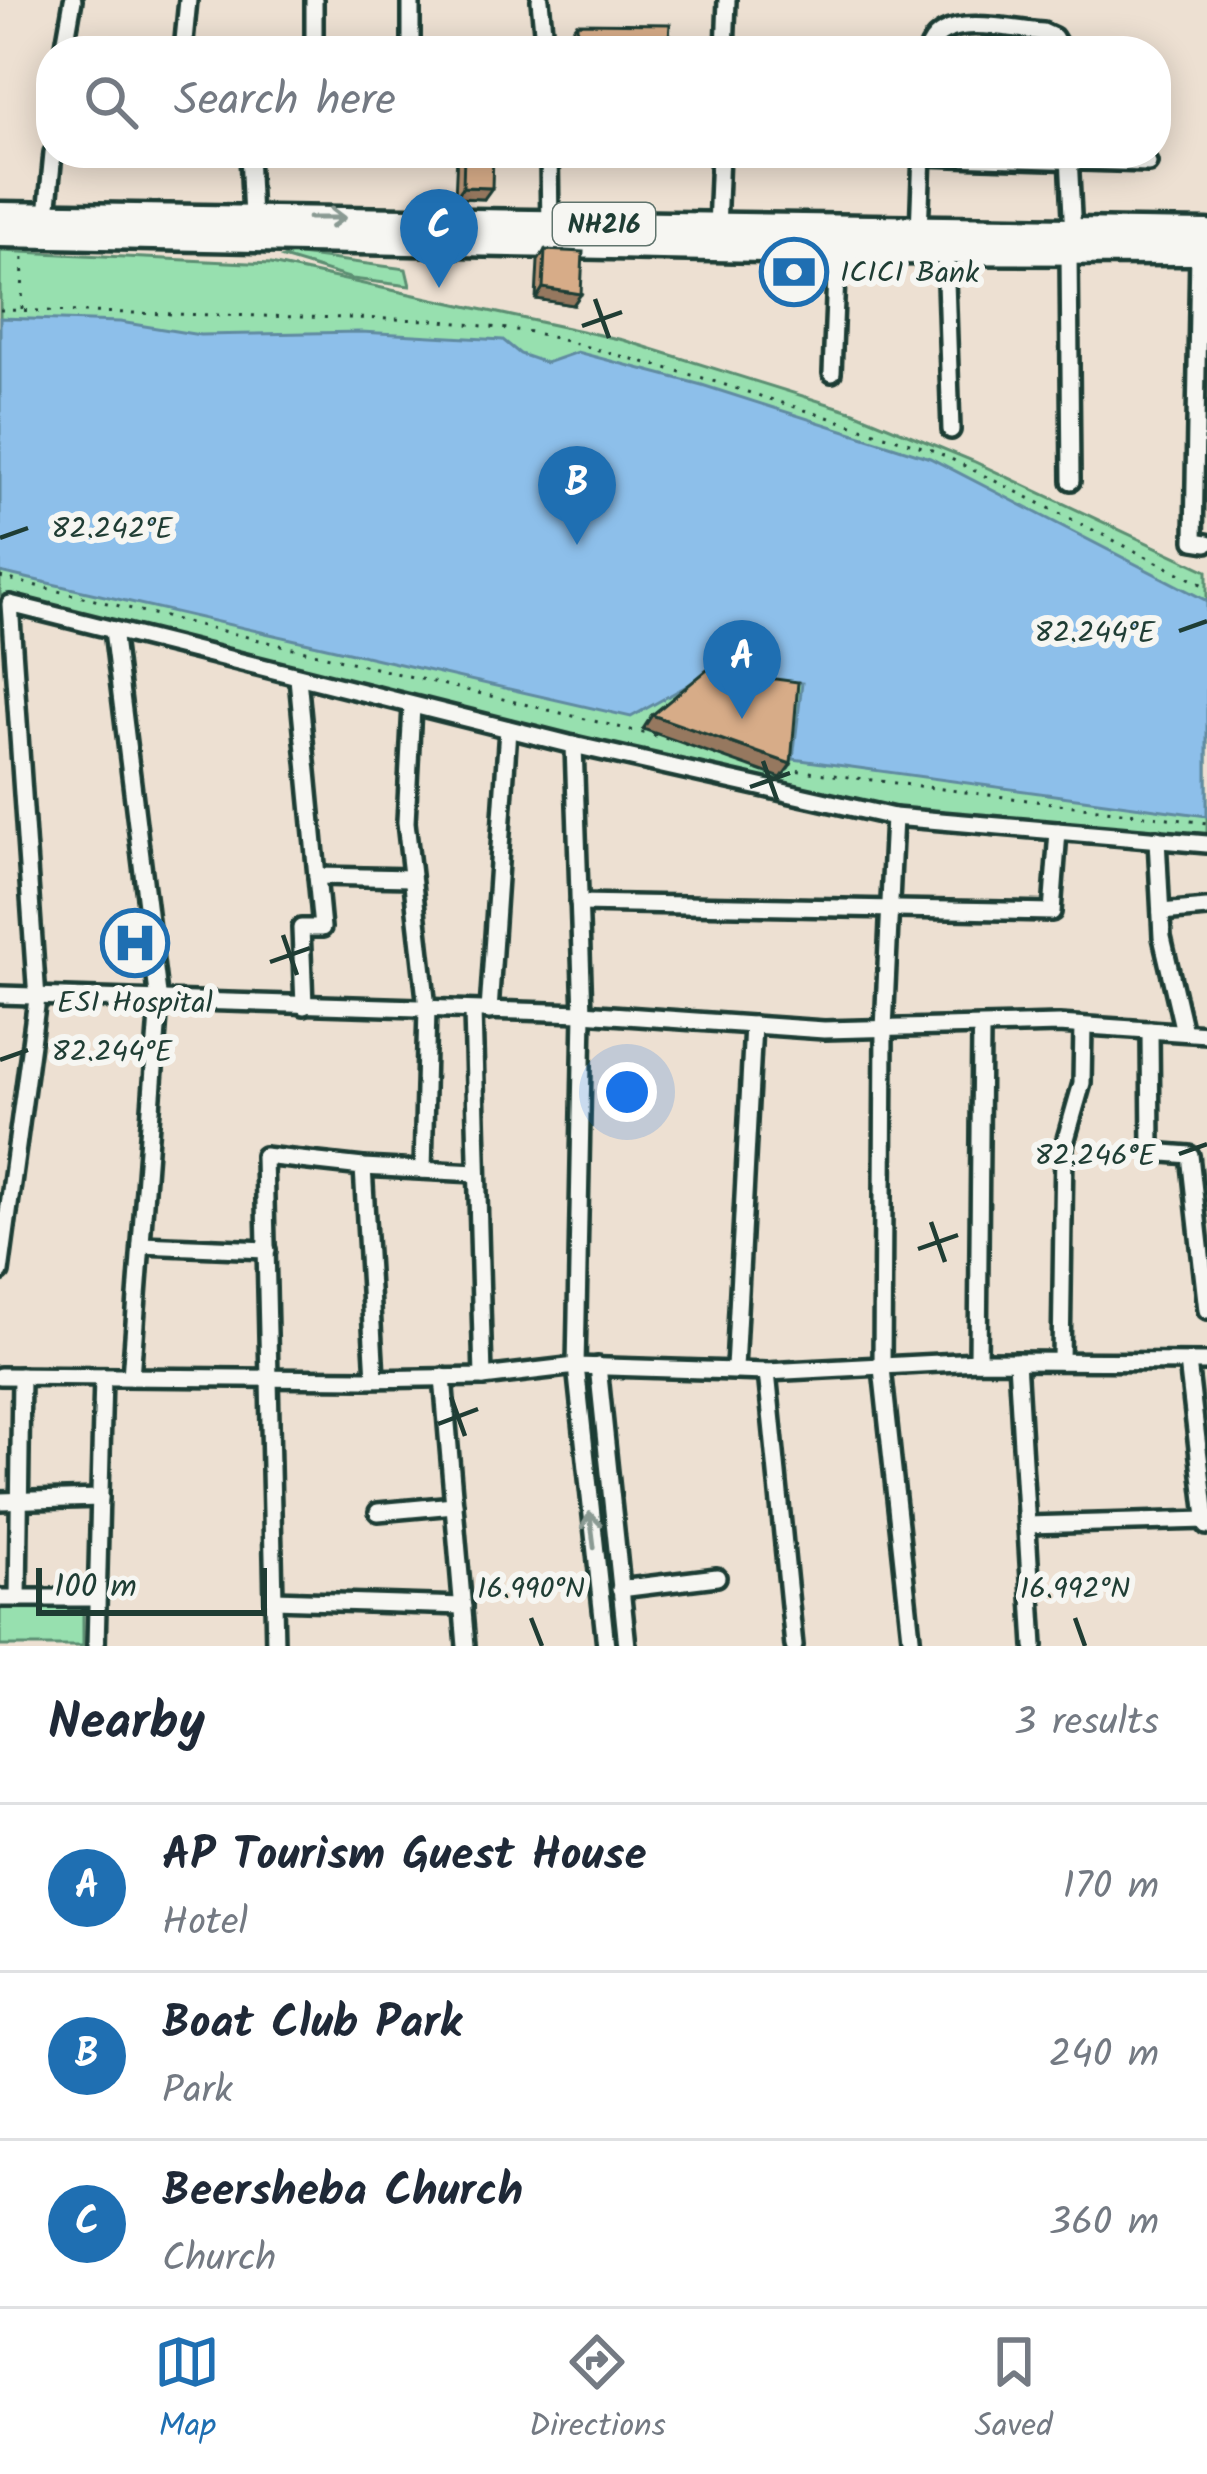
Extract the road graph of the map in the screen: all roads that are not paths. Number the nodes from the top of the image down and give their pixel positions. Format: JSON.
{"nodes":[{"id":1,"x":73,"y":0,"type":"edge"},
{"id":2,"x":188,"y":0,"type":"edge"},
{"id":3,"x":314,"y":0,"type":"edge"},
{"id":4,"x":411,"y":0,"type":"edge"},
{"id":5,"x":540,"y":0,"type":"edge"},
{"id":6,"x":727,"y":0,"type":"edge"},
{"id":7,"x":67,"y":36,"type":"edge"},
{"id":8,"x":184,"y":36,"type":"edge"},
{"id":9,"x":314,"y":36,"type":"edge"},
{"id":10,"x":411,"y":36,"type":"edge"},
{"id":11,"x":544,"y":36,"type":"edge"},
{"id":12,"x":726,"y":36,"type":"edge"},
{"id":13,"x":938,"y":36,"type":"edge"},
{"id":14,"x":1052,"y":36,"type":"edge"},
{"id":15,"x":51,"y":168,"type":"edge"},
{"id":16,"x":249,"y":168,"type":"edge"},
{"id":17,"x":549,"y":168,"type":"edge"},
{"id":18,"x":719,"y":168,"type":"edge"},
{"id":19,"x":921,"y":168,"type":"edge"},
{"id":20,"x":1069,"y":168,"type":"edge"},
{"id":21,"x":0,"y":214,"type":"edge"},
{"id":22,"x":47,"y":215,"type":"junction"},
{"id":23,"x":253,"y":218,"type":"junction"},
{"id":24,"x":717,"y":229,"type":"junction"},
{"id":25,"x":919,"y":232,"type":"junction"},
{"id":26,"x":549,"y":233,"type":"junction"},
{"id":27,"x":11,"y":240,"type":"edge"},
{"id":28,"x":1071,"y":243,"type":"junction"},
{"id":29,"x":1204,"y":246,"type":"edge"},
{"id":30,"x":837,"y":251,"type":"junction"},
{"id":31,"x":945,"y":251,"type":"junction"},
{"id":32,"x":832,"y":373,"type":"dead end"},
{"id":33,"x":1202,"y":427,"type":"edge"},
{"id":34,"x":951,"y":430,"type":"dead end"},
{"id":35,"x":1071,"y":481,"type":"dead end"},
{"id":36,"x":1207,"y":543,"type":"edge"},
{"id":37,"x":5,"y":603,"type":"edge"},
{"id":38,"x":113,"y":630,"type":"junction"},
{"id":39,"x":298,"y":678,"type":"junction"},
{"id":40,"x":412,"y":706,"type":"junction"},
{"id":41,"x":508,"y":729,"type":"junction"},
{"id":42,"x":574,"y":746,"type":"junction"},
{"id":43,"x":894,"y":817,"type":"junction"},
{"id":44,"x":1058,"y":831,"type":"junction"},
{"id":45,"x":1156,"y":839,"type":"junction"},
{"id":46,"x":1207,"y":844,"type":"edge"},
{"id":47,"x":317,"y":876,"type":"junction"},
{"id":48,"x":412,"y":878,"type":"junction"},
{"id":49,"x":579,"y":903,"type":"junction"},
{"id":50,"x":1207,"y":908,"type":"edge"},
{"id":51,"x":892,"y":909,"type":"junction"},
{"id":52,"x":1160,"y":912,"type":"junction"},
{"id":53,"x":0,"y":995,"type":"edge"},
{"id":54,"x":37,"y":999,"type":"junction"},
{"id":55,"x":159,"y":1002,"type":"junction"},
{"id":56,"x":304,"y":1006,"type":"junction"},
{"id":57,"x":427,"y":1008,"type":"junction"},
{"id":58,"x":481,"y":1011,"type":"junction"},
{"id":59,"x":583,"y":1013,"type":"junction"},
{"id":60,"x":753,"y":1025,"type":"junction"},
{"id":61,"x":1083,"y":1026,"type":"junction"},
{"id":62,"x":981,"y":1028,"type":"junction"},
{"id":63,"x":884,"y":1029,"type":"junction"},
{"id":64,"x":1150,"y":1030,"type":"junction"},
{"id":65,"x":1184,"y":1032,"type":"junction"},
{"id":66,"x":1207,"y":1034,"type":"edge"},
{"id":67,"x":364,"y":1167,"type":"junction"},
{"id":68,"x":423,"y":1170,"type":"junction"},
{"id":69,"x":476,"y":1173,"type":"junction"},
{"id":70,"x":141,"y":1246,"type":"junction"},
{"id":71,"x":267,"y":1250,"type":"junction"},
{"id":72,"x":0,"y":1272,"type":"edge"},
{"id":73,"x":1207,"y":1310,"type":"edge"},
{"id":74,"x":978,"y":1361,"type":"junction"},
{"id":75,"x":1017,"y":1361,"type":"junction"},
{"id":76,"x":1061,"y":1361,"type":"junction"},
{"id":77,"x":1188,"y":1362,"type":"junction"},
{"id":78,"x":1207,"y":1362,"type":"edge"},
{"id":79,"x":576,"y":1366,"type":"junction"},
{"id":80,"x":598,"y":1366,"type":"junction"},
{"id":81,"x":735,"y":1368,"type":"junction"},
{"id":82,"x":882,"y":1368,"type":"junction"},
{"id":83,"x":767,"y":1372,"type":"junction"},
{"id":84,"x":0,"y":1376,"type":"edge"},
{"id":85,"x":21,"y":1376,"type":"junction"},
{"id":86,"x":103,"y":1377,"type":"junction"},
{"id":87,"x":131,"y":1377,"type":"junction"},
{"id":88,"x":443,"y":1377,"type":"junction"},
{"id":89,"x":483,"y":1377,"type":"junction"},
{"id":90,"x":270,"y":1378,"type":"junction"},
{"id":91,"x":375,"y":1378,"type":"junction"},
{"id":92,"x":100,"y":1498,"type":"junction"},
{"id":93,"x":20,"y":1499,"type":"junction"},
{"id":94,"x":0,"y":1501,"type":"edge"},
{"id":95,"x":454,"y":1505,"type":"junction"},
{"id":96,"x":378,"y":1512,"type":"dead end"},
{"id":97,"x":1207,"y":1523,"type":"edge"},
{"id":98,"x":1027,"y":1525,"type":"junction"},
{"id":99,"x":717,"y":1577,"type":"dead end"},
{"id":100,"x":620,"y":1589,"type":"junction"},
{"id":101,"x":9,"y":1598,"type":"edge"},
{"id":102,"x":97,"y":1598,"type":"junction"},
{"id":103,"x":274,"y":1600,"type":"junction"},
{"id":104,"x":463,"y":1606,"type":"junction"},
{"id":105,"x":96,"y":1646,"type":"edge"},
{"id":106,"x":275,"y":1646,"type":"edge"},
{"id":107,"x":466,"y":1646,"type":"edge"},
{"id":108,"x":606,"y":1646,"type":"edge"},
{"id":109,"x":627,"y":1646,"type":"edge"},
{"id":110,"x":794,"y":1646,"type":"edge"},
{"id":111,"x":913,"y":1646,"type":"edge"},
{"id":112,"x":1034,"y":1646,"type":"edge"}],
"edges":[{"from":1,"to":7,"type":"street"},
{"from":2,"to":8,"type":"street"},
{"from":3,"to":9,"type":"street"},
{"from":4,"to":10,"type":"street"},
{"from":5,"to":11,"type":"street"},
{"from":6,"to":12,"type":"street"},
{"from":13,"to":14,"type":"street"},
{"from":15,"to":22,"type":"street"},
{"from":16,"to":23,"type":"street"},
{"from":17,"to":26,"type":"street"},
{"from":18,"to":24,"type":"street"},
{"from":19,"to":25,"type":"street"},
{"from":20,"to":28,"type":"street"},
{"from":21,"to":22,"type":"highway","number":"NH216"},
{"from":22,"to":23,"type":"highway","number":"NH216"},
{"from":23,"to":26,"type":"highway","number":"NH216","one_way":true},
{"from":24,"to":25,"type":"highway","number":"NH216"},
{"from":24,"to":26,"type":"highway","number":"NH216"},
{"from":25,"to":28,"type":"highway","number":"NH216"},
{"from":26,"to":27,"type":"highway","number":"NH216"},
{"from":26,"to":30,"type":"highway","number":"NH216"},
{"from":28,"to":29,"type":"highway","number":"NH216"},
{"from":28,"to":31,"type":"highway","number":"NH216"},
{"from":28,"to":35,"type":"street"},
{"from":29,"to":33,"type":"street"},
{"from":30,"to":31,"type":"highway","number":"NH216"},
{"from":30,"to":32,"type":"street"},
{"from":31,"to":34,"type":"street"},
{"from":33,"to":36,"type":"street"},
{"from":37,"to":38,"type":"street"},
{"from":37,"to":54,"type":"street"},
{"from":38,"to":39,"type":"street"},
{"from":38,"to":55,"type":"street"},
{"from":39,"to":40,"type":"street"},
{"from":39,"to":47,"type":"street"},
{"from":40,"to":41,"type":"street"},
{"from":40,"to":48,"type":"street"},
{"from":41,"to":42,"type":"street"},
{"from":41,"to":58,"type":"street"},
{"from":42,"to":43,"type":"street"},
{"from":42,"to":49,"type":"street"},
{"from":43,"to":44,"type":"street"},
{"from":43,"to":51,"type":"street"},
{"from":44,"to":45,"type":"street"},
{"from":44,"to":51,"type":"street"},
{"from":45,"to":46,"type":"street"},
{"from":45,"to":52,"type":"street"},
{"from":47,"to":48,"type":"street"},
{"from":47,"to":56,"type":"street"},
{"from":48,"to":57,"type":"street"},
{"from":49,"to":51,"type":"street"},
{"from":49,"to":59,"type":"street"},
{"from":50,"to":52,"type":"street"},
{"from":51,"to":63,"type":"street"},
{"from":52,"to":65,"type":"street"},
{"from":53,"to":54,"type":"street"},
{"from":54,"to":55,"type":"street"},
{"from":54,"to":72,"type":"street"},
{"from":55,"to":56,"type":"street"},
{"from":55,"to":70,"type":"street"},
{"from":56,"to":57,"type":"street"},
{"from":57,"to":58,"type":"street"},
{"from":57,"to":68,"type":"street"},
{"from":58,"to":59,"type":"street"},
{"from":58,"to":69,"type":"street"},
{"from":59,"to":60,"type":"street"},
{"from":59,"to":79,"type":"street"},
{"from":60,"to":63,"type":"street"},
{"from":60,"to":81,"type":"street"},
{"from":61,"to":62,"type":"street"},
{"from":61,"to":64,"type":"street"},
{"from":61,"to":76,"type":"street"},
{"from":62,"to":63,"type":"street"},
{"from":62,"to":74,"type":"street"},
{"from":63,"to":82,"type":"street"},
{"from":64,"to":65,"type":"street"},
{"from":64,"to":73,"type":"street"},
{"from":65,"to":66,"type":"street"},
{"from":67,"to":68,"type":"street"},
{"from":67,"to":71,"type":"street"},
{"from":67,"to":91,"type":"street"},
{"from":68,"to":69,"type":"street"},
{"from":69,"to":89,"type":"street"},
{"from":70,"to":71,"type":"street"},
{"from":70,"to":87,"type":"street"},
{"from":71,"to":90,"type":"street"},
{"from":74,"to":75,"type":"street"},
{"from":74,"to":82,"type":"street"},
{"from":75,"to":76,"type":"street"},
{"from":75,"to":98,"type":"street"},
{"from":76,"to":77,"type":"street"},
{"from":77,"to":78,"type":"street"},
{"from":77,"to":97,"type":"street"},
{"from":79,"to":80,"type":"street"},
{"from":79,"to":89,"type":"street"},
{"from":108,"to":79,"type":"street","one_way":true},
{"from":80,"to":81,"type":"street"},
{"from":80,"to":100,"type":"street"},
{"from":81,"to":83,"type":"street"},
{"from":82,"to":83,"type":"street"},
{"from":82,"to":111,"type":"street"},
{"from":83,"to":110,"type":"street"},
{"from":84,"to":85,"type":"street"},
{"from":85,"to":86,"type":"street"},
{"from":85,"to":93,"type":"street"},
{"from":86,"to":87,"type":"street"},
{"from":86,"to":92,"type":"street"},
{"from":87,"to":90,"type":"street"},
{"from":88,"to":89,"type":"street"},
{"from":88,"to":91,"type":"street"},
{"from":88,"to":95,"type":"street"},
{"from":90,"to":91,"type":"street"},
{"from":90,"to":103,"type":"street"},
{"from":92,"to":93,"type":"street"},
{"from":92,"to":102,"type":"street"},
{"from":93,"to":94,"type":"street"},
{"from":93,"to":101,"type":"street"},
{"from":95,"to":96,"type":"street"},
{"from":95,"to":104,"type":"street"},
{"from":97,"to":98,"type":"street"},
{"from":98,"to":112,"type":"street"},
{"from":99,"to":100,"type":"street"},
{"from":100,"to":109,"type":"street"},
{"from":101,"to":102,"type":"street"},
{"from":102,"to":105,"type":"street"},
{"from":103,"to":104,"type":"street"},
{"from":103,"to":106,"type":"street"},
{"from":104,"to":107,"type":"street"}]}
